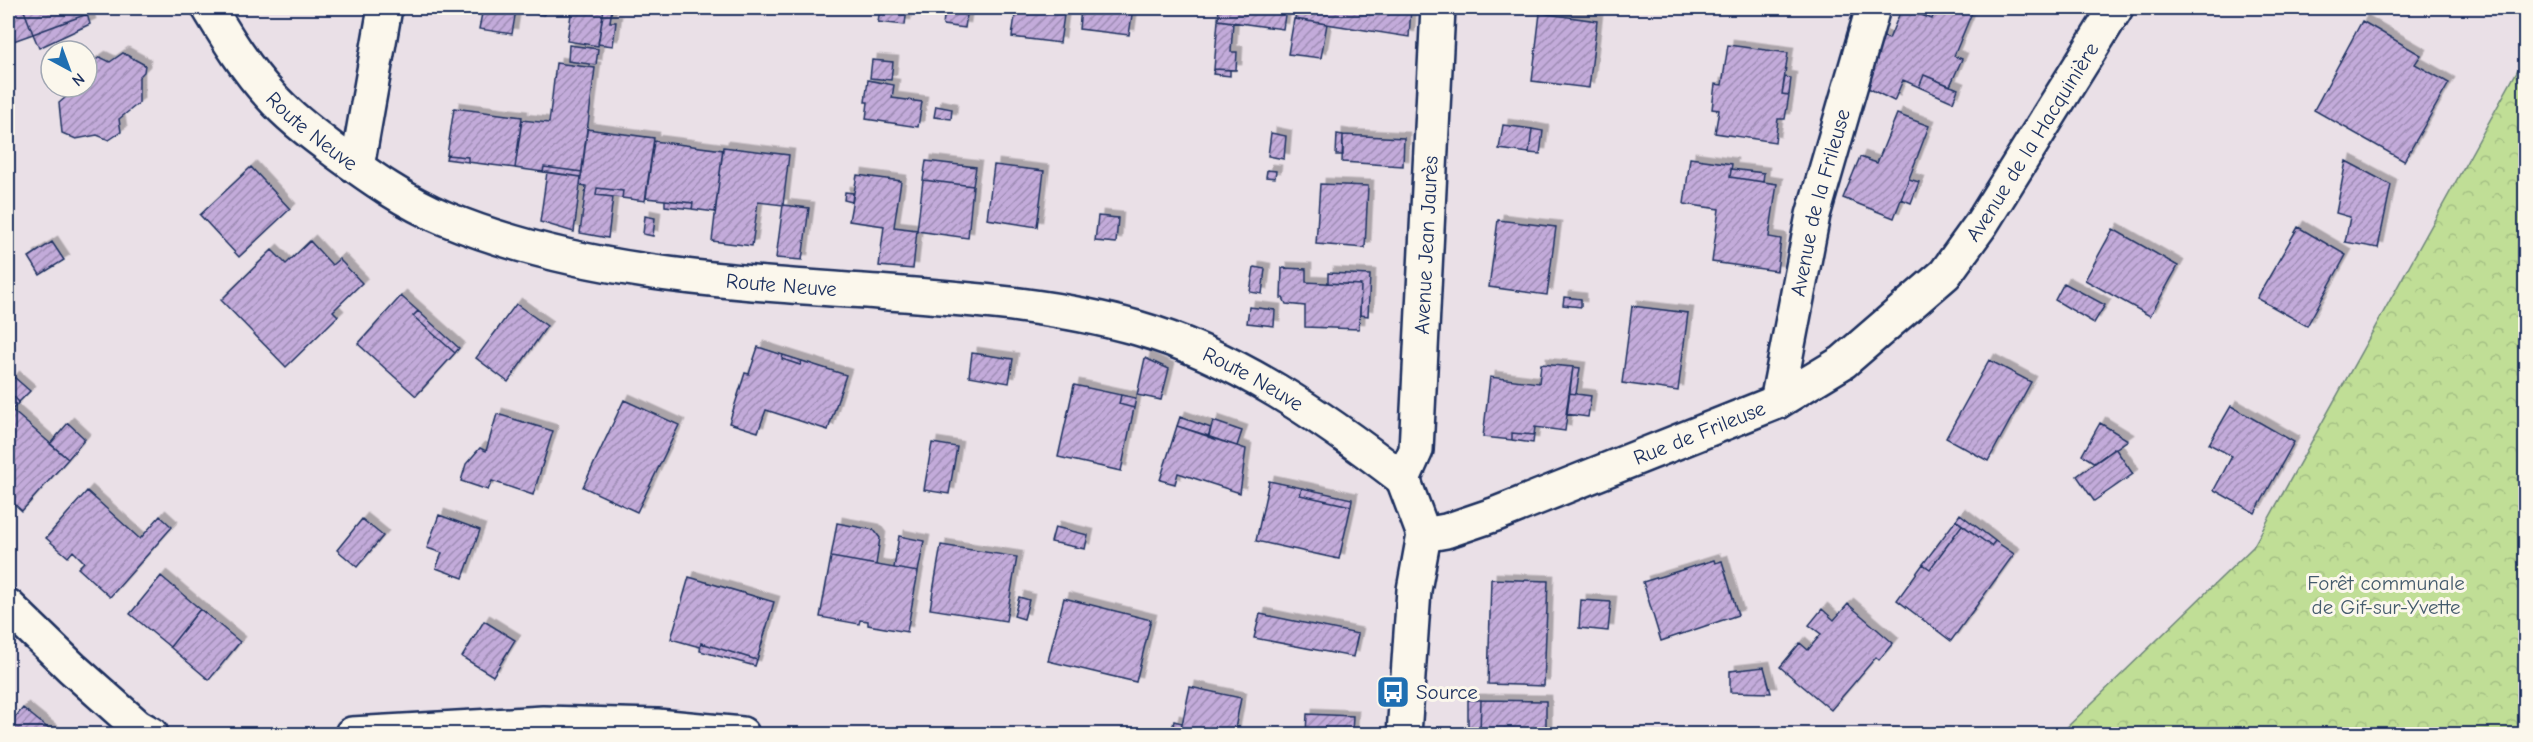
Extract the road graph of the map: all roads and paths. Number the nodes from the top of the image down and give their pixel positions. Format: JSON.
{"nodes":[{"id":1,"x":209,"y":8,"type":"edge"},
{"id":2,"x":385,"y":8,"type":"edge"},
{"id":3,"x":1438,"y":8,"type":"edge"},
{"id":4,"x":1873,"y":8,"type":"edge"},
{"id":5,"x":2116,"y":8,"type":"edge"},
{"id":6,"x":357,"y":167,"type":"junction"},
{"id":7,"x":1945,"y":273,"type":"joint"},
{"id":8,"x":1777,"y":402,"type":"junction"},
{"id":9,"x":1403,"y":479,"type":"junction"},
{"id":10,"x":1424,"y":535,"type":"junction"},
{"id":11,"x":8,"y":606,"type":"edge"},
{"id":12,"x":738,"y":734,"type":"edge"},
{"id":13,"x":151,"y":735,"type":"edge"},
{"id":14,"x":352,"y":735,"type":"edge"},
{"id":15,"x":1404,"y":735,"type":"edge"}],
"edges":[{"from":1,"to":6,"type":"street","name":"Route Neuve"},
{"from":2,"to":6,"type":"street"},
{"from":3,"to":9,"type":"street","name":"Avenue Jean Jaurès"},
{"from":4,"to":8,"type":"street","name":"Avenue de la Frileuse"},
{"from":5,"to":7,"type":"street","name":"Avenue de la Hacquinière"},
{"from":6,"to":9,"type":"street","name":"Route Neuve"},
{"from":7,"to":8,"type":"street","name":"Rue de Frileuse"},
{"from":8,"to":10,"type":"street","name":"Rue de Frileuse"},
{"from":9,"to":10,"type":"street"},
{"from":10,"to":15,"type":"street"},
{"from":11,"to":13,"type":"street"},
{"from":12,"to":14,"type":"street"}]}
